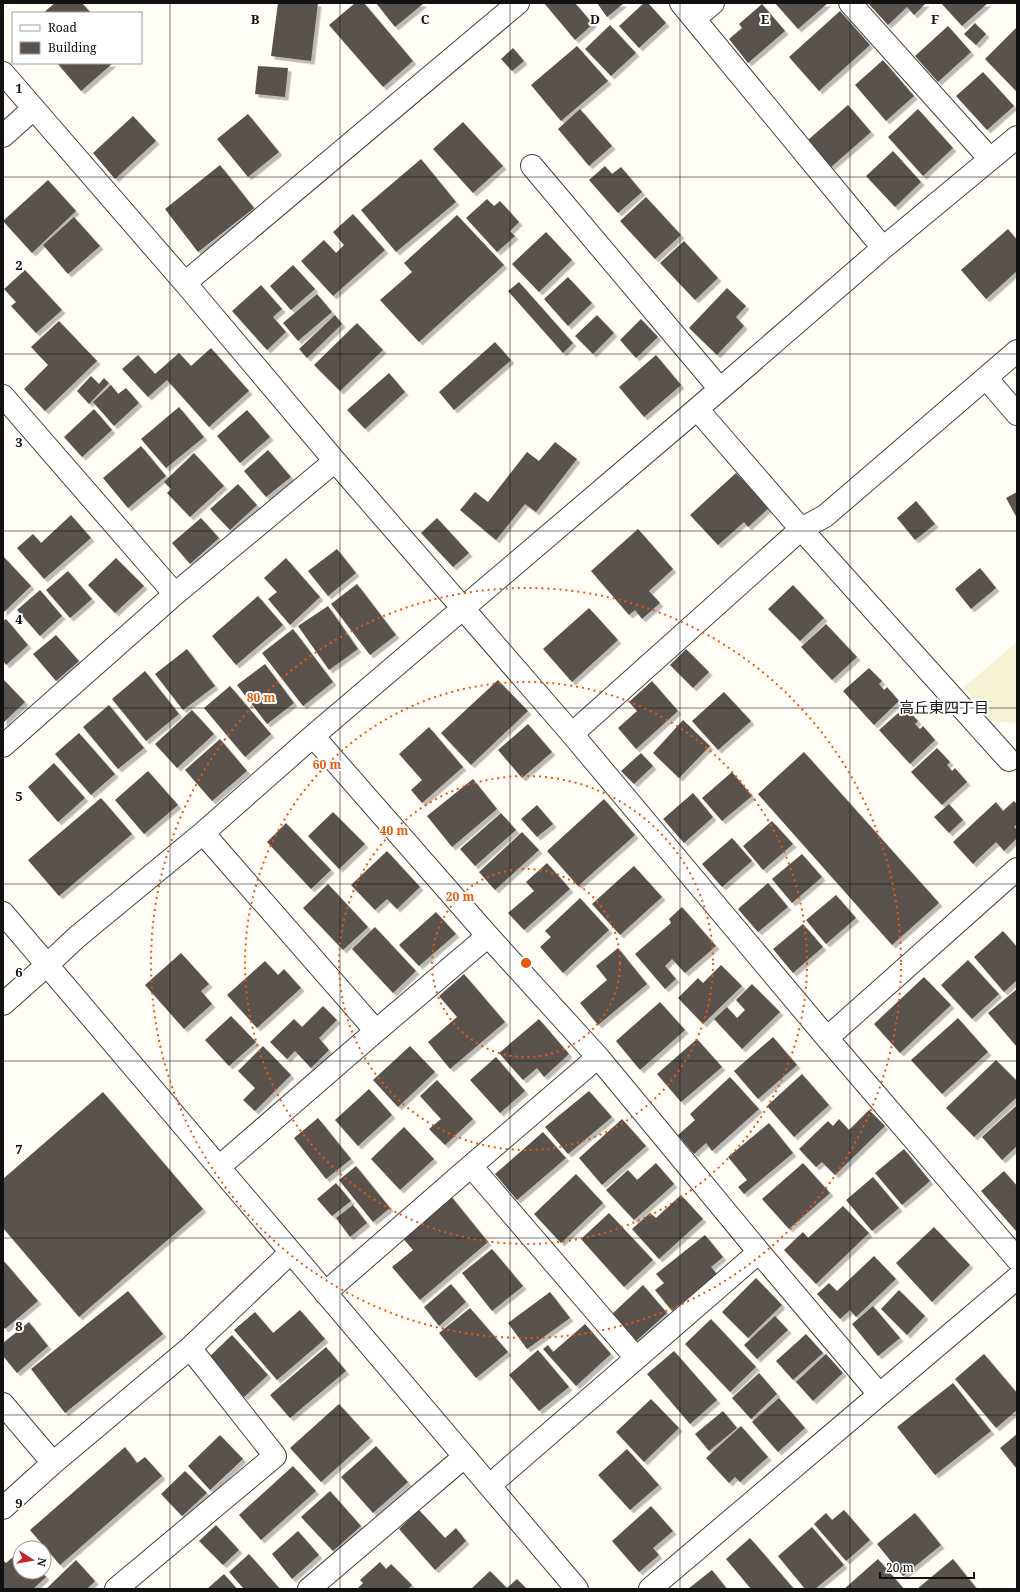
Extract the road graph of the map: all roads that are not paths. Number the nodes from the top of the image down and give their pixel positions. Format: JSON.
{"nodes":[{"id":1,"x":518,"y":3,"type":"edge"},
{"id":2,"x":713,"y":3,"type":"edge"},
{"id":3,"x":850,"y":3,"type":"edge"},
{"id":4,"x":687,"y":11,"type":"edge"},
{"id":5,"x":3,"y":73,"type":"edge"},
{"id":6,"x":33,"y":109,"type":"junction"},
{"id":7,"x":3,"y":136,"type":"edge"},
{"id":8,"x":1017,"y":137,"type":"edge"},
{"id":9,"x":990,"y":159,"type":"junction"},
{"id":10,"x":532,"y":166,"type":"dead end"},
{"id":11,"x":883,"y":248,"type":"junction"},
{"id":12,"x":185,"y":282,"type":"junction"},
{"id":13,"x":1017,"y":351,"type":"edge"},
{"id":14,"x":986,"y":378,"type":"junction"},
{"id":15,"x":720,"y":389,"type":"junction"},
{"id":16,"x":3,"y":396,"type":"edge"},
{"id":17,"x":697,"y":410,"type":"junction"},
{"id":18,"x":1017,"y":414,"type":"edge"},
{"id":19,"x":335,"y":461,"type":"junction"},
{"id":20,"x":802,"y":530,"type":"junction"},
{"id":21,"x":175,"y":594,"type":"junction"},
{"id":22,"x":463,"y":609,"type":"junction"},
{"id":23,"x":572,"y":734,"type":"junction"},
{"id":24,"x":313,"y":736,"type":"junction"},
{"id":25,"x":3,"y":746,"type":"edge"},
{"id":26,"x":1014,"y":761,"type":"edge"},
{"id":27,"x":203,"y":833,"type":"junction"},
{"id":28,"x":1017,"y":870,"type":"edge"},
{"id":29,"x":3,"y":913,"type":"edge"},
{"id":30,"x":488,"y":936,"type":"junction"},
{"id":31,"x":48,"y":965,"type":"junction"},
{"id":32,"x":3,"y":1004,"type":"edge"},
{"id":33,"x":376,"y":1031,"type":"junction"},
{"id":34,"x":827,"y":1038,"type":"junction"},
{"id":35,"x":598,"y":1057,"type":"junction"},
{"id":36,"x":471,"y":1166,"type":"junction"},
{"id":37,"x":219,"y":1167,"type":"junction"},
{"id":38,"x":759,"y":1252,"type":"junction"},
{"id":39,"x":290,"y":1253,"type":"junction"},
{"id":40,"x":1017,"y":1259,"type":"edge"},
{"id":41,"x":1017,"y":1278,"type":"edge"},
{"id":42,"x":325,"y":1294,"type":"junction"},
{"id":43,"x":190,"y":1348,"type":"junction"},
{"id":44,"x":636,"y":1358,"type":"junction"},
{"id":45,"x":879,"y":1394,"type":"junction"},
{"id":46,"x":3,"y":1404,"type":"edge"},
{"id":47,"x":464,"y":1457,"type":"junction"},
{"id":48,"x":53,"y":1463,"type":"junction"},
{"id":49,"x":490,"y":1485,"type":"junction"},
{"id":50,"x":3,"y":1508,"type":"edge"},
{"id":51,"x":116,"y":1589,"type":"edge"},
{"id":52,"x":309,"y":1589,"type":"edge"},
{"id":53,"x":577,"y":1589,"type":"edge"},
{"id":54,"x":650,"y":1589,"type":"edge"}],
"edges":[{"from":1,"to":12,"type":"street"},
{"from":2,"to":4,"type":"street"},
{"from":3,"to":9,"type":"street"},
{"from":4,"to":11,"type":"street"},
{"from":5,"to":6,"type":"street"},
{"from":6,"to":7,"type":"street"},
{"from":6,"to":12,"type":"street"},
{"from":8,"to":9,"type":"street"},
{"from":9,"to":11,"type":"street"},
{"from":10,"to":15,"type":"street"},
{"from":11,"to":15,"type":"street"},
{"from":12,"to":19,"type":"street"},
{"from":13,"to":14,"type":"street"},
{"from":14,"to":18,"type":"street"},
{"from":14,"to":20,"type":"street"},
{"from":15,"to":17,"type":"street"},
{"from":16,"to":21,"type":"street"},
{"from":17,"to":20,"type":"street"},
{"from":17,"to":22,"type":"street"},
{"from":19,"to":21,"type":"street"},
{"from":19,"to":22,"type":"street"},
{"from":20,"to":23,"type":"street"},
{"from":20,"to":26,"type":"street"},
{"from":21,"to":25,"type":"street"},
{"from":22,"to":23,"type":"street"},
{"from":22,"to":24,"type":"street"},
{"from":23,"to":34,"type":"street"},
{"from":24,"to":27,"type":"street"},
{"from":24,"to":30,"type":"street"},
{"from":27,"to":31,"type":"street"},
{"from":27,"to":33,"type":"street"},
{"from":28,"to":34,"type":"street"},
{"from":29,"to":31,"type":"street"},
{"from":30,"to":33,"type":"street"},
{"from":30,"to":35,"type":"street"},
{"from":31,"to":32,"type":"street"},
{"from":31,"to":37,"type":"street"},
{"from":33,"to":37,"type":"street"},
{"from":34,"to":40,"type":"street"},
{"from":35,"to":36,"type":"street"},
{"from":35,"to":38,"type":"street"},
{"from":36,"to":42,"type":"street"},
{"from":36,"to":44,"type":"street"},
{"from":37,"to":39,"type":"street"},
{"from":38,"to":44,"type":"street"},
{"from":38,"to":45,"type":"street"},
{"from":39,"to":42,"type":"street"},
{"from":39,"to":43,"type":"street"},
{"from":41,"to":45,"type":"street"},
{"from":42,"to":47,"type":"street"},
{"from":43,"to":48,"type":"street"},
{"from":43,"to":51,"type":"street"},
{"from":44,"to":49,"type":"street"},
{"from":45,"to":54,"type":"street"},
{"from":46,"to":48,"type":"street"},
{"from":47,"to":49,"type":"street"},
{"from":47,"to":52,"type":"street"},
{"from":48,"to":50,"type":"street"},
{"from":49,"to":53,"type":"street"}]}
